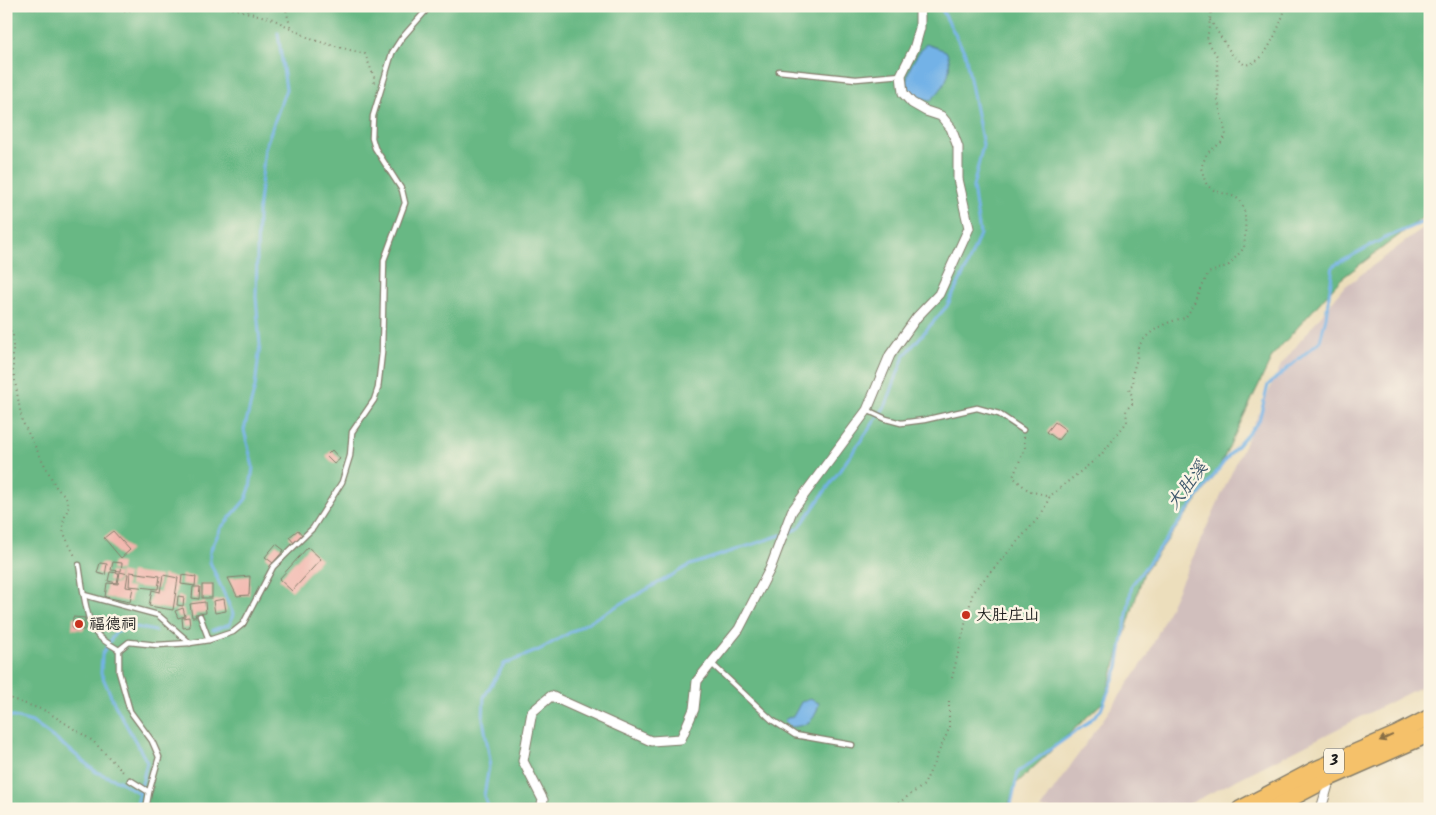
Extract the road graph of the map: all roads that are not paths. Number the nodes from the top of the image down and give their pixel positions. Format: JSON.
{"nodes":[{"id":1,"x":430,"y":6,"type":"edge"},
{"id":2,"x":920,"y":6,"type":"edge"},
{"id":3,"x":779,"y":71,"type":"dead end"},
{"id":4,"x":901,"y":75,"type":"junction"},
{"id":5,"x":867,"y":410,"type":"junction"},
{"id":6,"x":1024,"y":430,"type":"road end"},
{"id":7,"x":80,"y":565,"type":"road end"},
{"id":8,"x":84,"y":595,"type":"junction"},
{"id":9,"x":200,"y":616,"type":"dead end"},
{"id":10,"x":208,"y":640,"type":"junction"},
{"id":11,"x":190,"y":643,"type":"junction"},
{"id":12,"x":119,"y":650,"type":"junction"},
{"id":13,"x":711,"y":663,"type":"junction"},
{"id":14,"x":1430,"y":717,"type":"edge"},
{"id":15,"x":1430,"y":734,"type":"edge"},
{"id":16,"x":852,"y":745,"type":"dead end"},
{"id":17,"x":1327,"y":772,"type":"junction"},
{"id":18,"x":130,"y":780,"type":"road end"},
{"id":19,"x":149,"y":792,"type":"junction"},
{"id":20,"x":146,"y":809,"type":"edge"},
{"id":21,"x":541,"y":809,"type":"edge"},
{"id":22,"x":1240,"y":809,"type":"edge"},
{"id":23,"x":1271,"y":809,"type":"edge"},
{"id":24,"x":1321,"y":809,"type":"edge"}],
"edges":[{"from":1,"to":10,"type":"lane"},
{"from":2,"to":4,"type":"street"},
{"from":3,"to":4,"type":"lane"},
{"from":4,"to":5,"type":"street"},
{"from":5,"to":6,"type":"lane"},
{"from":5,"to":13,"type":"street"},
{"from":7,"to":8,"type":"lane"},
{"from":8,"to":11,"type":"lane"},
{"from":8,"to":12,"type":"lane"},
{"from":9,"to":10,"type":"lane"},
{"from":10,"to":11,"type":"lane"},
{"from":11,"to":12,"type":"lane"},
{"from":12,"to":19,"type":"lane"},
{"from":13,"to":16,"type":"lane"},
{"from":13,"to":21,"type":"street"},
{"from":14,"to":17,"type":"main road","number":"3","one_way":true},
{"from":15,"to":17,"type":"main road","number":"3"},
{"from":17,"to":22,"type":"main road","number":"3"},
{"from":17,"to":23,"type":"main road","number":"3"},
{"from":17,"to":24,"type":"street"},
{"from":18,"to":19,"type":"lane"},
{"from":19,"to":20,"type":"lane"}]}
